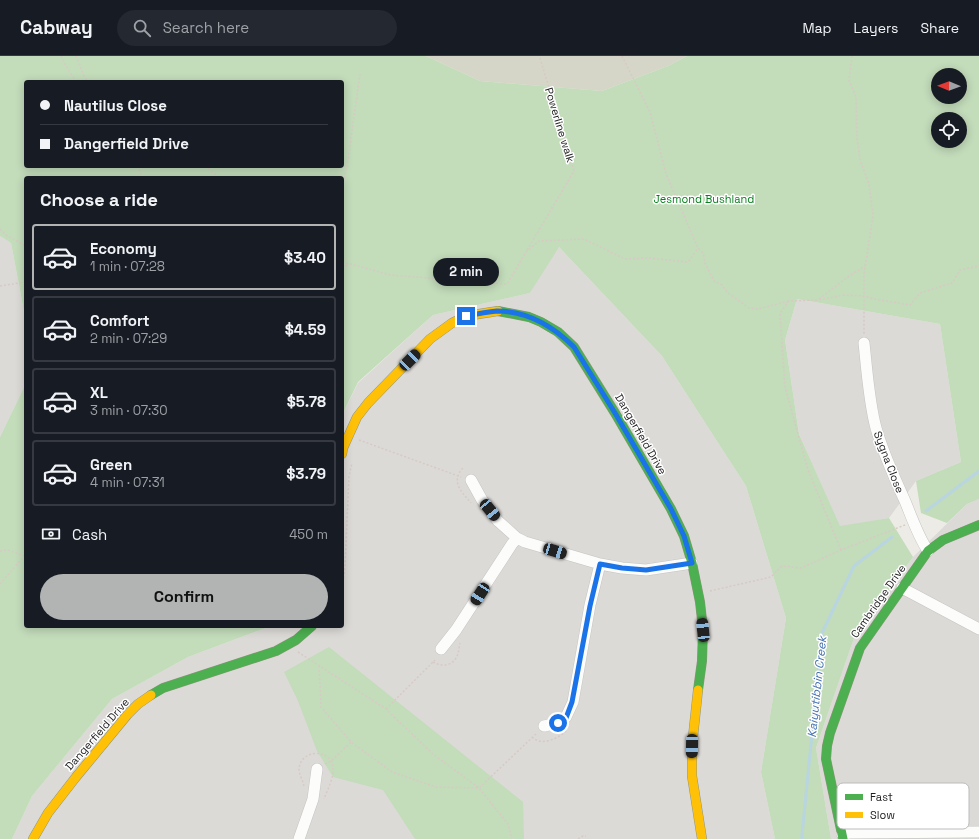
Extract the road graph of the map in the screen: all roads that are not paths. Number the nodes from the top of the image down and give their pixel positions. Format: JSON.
{"nodes":[{"id":1,"x":864,"y":344,"type":"road end"},
{"id":2,"x":344,"y":446,"type":"edge"},
{"id":3,"x":471,"y":480,"type":"dead end"},
{"id":4,"x":979,"y":525,"type":"edge"},
{"id":5,"x":517,"y":538,"type":"junction"},
{"id":6,"x":928,"y":551,"type":"junction"},
{"id":7,"x":692,"y":563,"type":"junction"},
{"id":8,"x":600,"y":564,"type":"junction"},
{"id":9,"x":902,"y":588,"type":"junction"},
{"id":10,"x":310,"y":628,"type":"edge"},
{"id":11,"x":979,"y":629,"type":"edge"},
{"id":12,"x":441,"y":649,"type":"dead end"},
{"id":13,"x":544,"y":726,"type":"road end"},
{"id":14,"x":317,"y":769,"type":"road end"},
{"id":15,"x":837,"y":809,"type":"edge"},
{"id":16,"x":979,"y":832,"type":"edge"},
{"id":17,"x":843,"y":837,"type":"edge"},
{"id":18,"x":33,"y":839,"type":"edge"},
{"id":19,"x":299,"y":839,"type":"edge"},
{"id":20,"x":702,"y":839,"type":"edge"}],
"edges":[{"from":1,"to":6,"type":"street","name":"Sygna Close"},
{"from":2,"to":7,"type":"street","name":"Dangerfield Drive"},
{"from":3,"to":5,"type":"street"},
{"from":4,"to":6,"type":"street","name":"Cambridge Drive"},
{"from":5,"to":8,"type":"street"},
{"from":5,"to":12,"type":"street"},
{"from":6,"to":9,"type":"street","name":"Cambridge Drive"},
{"from":7,"to":8,"type":"street"},
{"from":7,"to":20,"type":"street","name":"Dangerfield Drive"},
{"from":8,"to":13,"type":"street"},
{"from":9,"to":11,"type":"street"},
{"from":9,"to":15,"type":"street","name":"Cambridge Drive"},
{"from":10,"to":18,"type":"street","name":"Dangerfield Drive"},
{"from":14,"to":19,"type":"street"},
{"from":16,"to":17,"type":"street"}]}
